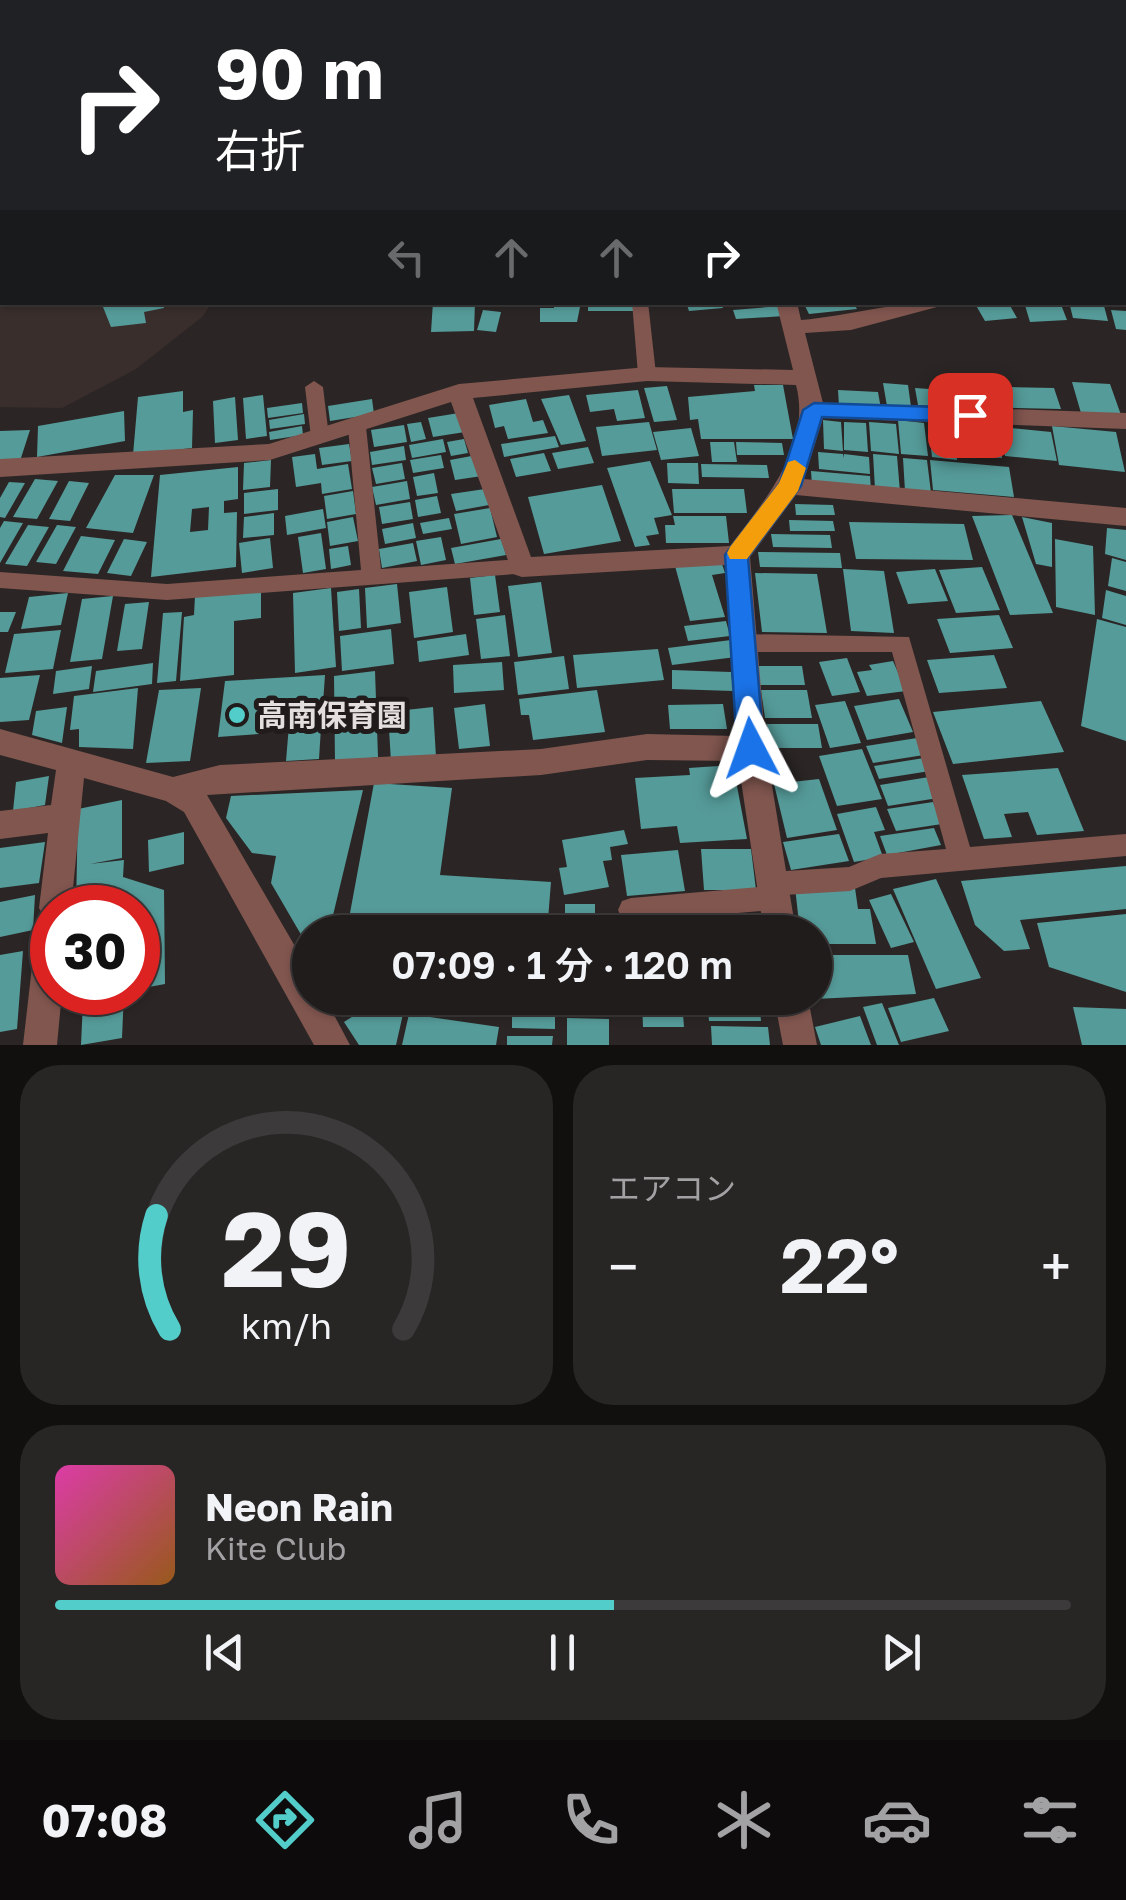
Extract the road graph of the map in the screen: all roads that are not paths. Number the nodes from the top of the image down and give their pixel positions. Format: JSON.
{"nodes":[{"id":1,"x":640,"y":305,"type":"edge"},
{"id":2,"x":787,"y":305,"type":"edge"},
{"id":3,"x":919,"y":305,"type":"edge"},
{"id":4,"x":795,"y":327,"type":"junction"},
{"id":5,"x":647,"y":374,"type":"junction"},
{"id":6,"x":807,"y":378,"type":"junction"},
{"id":7,"x":314,"y":387,"type":"dead end"},
{"id":8,"x":459,"y":392,"type":"junction"},
{"id":9,"x":814,"y":410,"type":"junction"},
{"id":10,"x":1126,"y":421,"type":"edge"},
{"id":11,"x":356,"y":427,"type":"junction"},
{"id":12,"x":320,"y":437,"type":"junction"},
{"id":13,"x":0,"y":468,"type":"edge"},
{"id":14,"x":790,"y":486,"type":"junction"},
{"id":15,"x":1126,"y":517,"type":"edge"},
{"id":16,"x":736,"y":555,"type":"junction"},
{"id":17,"x":522,"y":567,"type":"junction"},
{"id":18,"x":372,"y":579,"type":"junction"},
{"id":19,"x":0,"y":580,"type":"edge"},
{"id":20,"x":743,"y":643,"type":"junction"},
{"id":21,"x":0,"y":742,"type":"edge"},
{"id":22,"x":751,"y":748,"type":"junction"},
{"id":23,"x":71,"y":765,"type":"junction"},
{"id":24,"x":173,"y":790,"type":"junction"},
{"id":25,"x":65,"y":817,"type":"junction"},
{"id":26,"x":0,"y":826,"type":"edge"},
{"id":27,"x":1126,"y":845,"type":"edge"},
{"id":28,"x":961,"y":860,"type":"junction"},
{"id":29,"x":58,"y":885,"type":"edge"},
{"id":30,"x":772,"y":891,"type":"junction"},
{"id":31,"x":631,"y":910,"type":"dead end"},
{"id":32,"x":777,"y":915,"type":"edge"},
{"id":33,"x":43,"y":1015,"type":"edge"},
{"id":34,"x":794,"y":1015,"type":"edge"},
{"id":35,"x":40,"y":1045,"type":"edge"},
{"id":36,"x":333,"y":1045,"type":"edge"},
{"id":37,"x":800,"y":1045,"type":"edge"}],
"edges":[{"from":1,"to":5,"type":"lane"},
{"from":2,"to":4,"type":"street"},
{"from":3,"to":4,"type":"street"},
{"from":4,"to":6,"type":"street"},
{"from":5,"to":6,"type":"street"},
{"from":5,"to":8,"type":"street"},
{"from":6,"to":9,"type":"street"},
{"from":7,"to":12,"type":"lane"},
{"from":8,"to":11,"type":"street"},
{"from":8,"to":17,"type":"street"},
{"from":9,"to":10,"type":"street"},
{"from":9,"to":14,"type":"street"},
{"from":11,"to":12,"type":"street"},
{"from":11,"to":18,"type":"lane"},
{"from":12,"to":13,"type":"street"},
{"from":14,"to":15,"type":"street"},
{"from":14,"to":16,"type":"street"},
{"from":16,"to":17,"type":"street"},
{"from":16,"to":20,"type":"street"},
{"from":17,"to":18,"type":"lane"},
{"from":18,"to":19,"type":"lane"},
{"from":20,"to":22,"type":"street"},
{"from":20,"to":28,"type":"lane"},
{"from":21,"to":23,"type":"street"},
{"from":22,"to":24,"type":"street"},
{"from":22,"to":30,"type":"street"},
{"from":23,"to":24,"type":"street"},
{"from":23,"to":25,"type":"street"},
{"from":24,"to":36,"type":"street"},
{"from":25,"to":26,"type":"street"},
{"from":25,"to":29,"type":"street"},
{"from":27,"to":28,"type":"lane"},
{"from":28,"to":30,"type":"lane"},
{"from":30,"to":31,"type":"lane"},
{"from":30,"to":32,"type":"street"},
{"from":33,"to":35,"type":"street"},
{"from":34,"to":37,"type":"street"}]}
